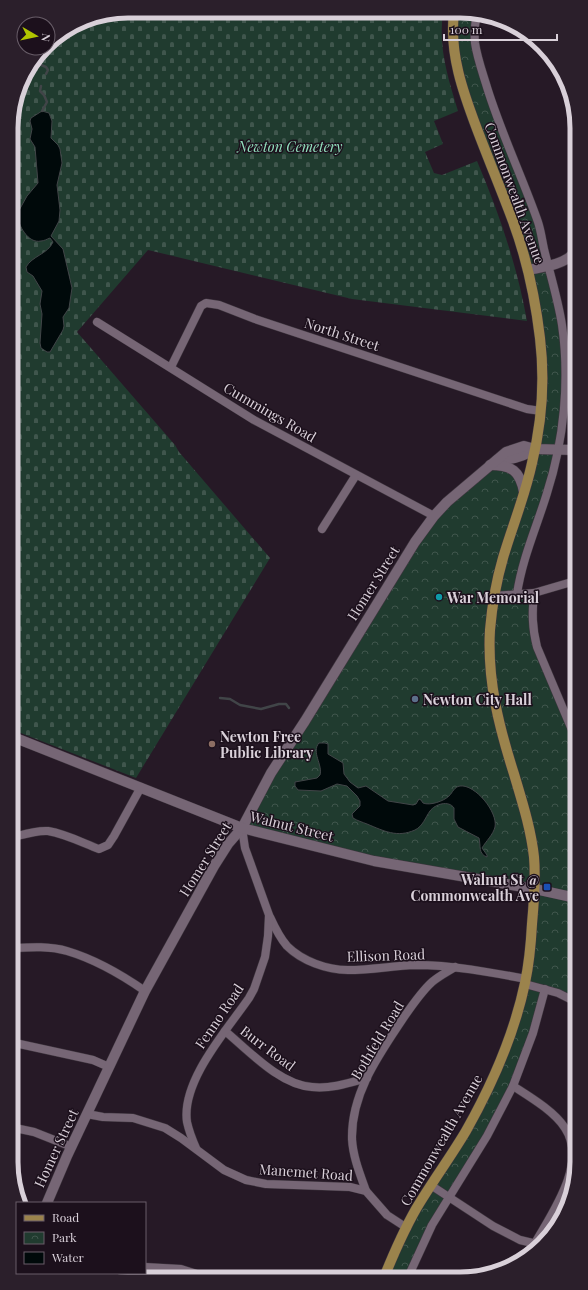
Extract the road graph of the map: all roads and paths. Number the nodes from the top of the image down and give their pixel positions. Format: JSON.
{"nodes":[{"id":1,"x":453,"y":18,"type":"edge"},
{"id":2,"x":476,"y":19,"type":"edge"},
{"id":3,"x":570,"y":257,"type":"edge"},
{"id":4,"x":549,"y":265,"type":"junction"},
{"id":5,"x":528,"y":270,"type":"junction"},
{"id":6,"x":97,"y":322,"type":"dead end"},
{"id":7,"x":171,"y":367,"type":"junction"},
{"id":8,"x":541,"y":411,"type":"junction"},
{"id":9,"x":535,"y":449,"type":"junction"},
{"id":10,"x":557,"y":450,"type":"junction"},
{"id":11,"x":570,"y":450,"type":"edge"},
{"id":12,"x":494,"y":463,"type":"junction"},
{"id":13,"x":356,"y":475,"type":"junction"},
{"id":14,"x":524,"y":492,"type":"junction"},
{"id":15,"x":434,"y":516,"type":"junction"},
{"id":16,"x":322,"y":529,"type":"dead end"},
{"id":17,"x":570,"y":582,"type":"edge"},
{"id":18,"x":534,"y":593,"type":"junction"},
{"id":19,"x":517,"y":594,"type":"junction"},
{"id":20,"x":494,"y":596,"type":"junction"},
{"id":21,"x":570,"y":725,"type":"edge"},
{"id":22,"x":18,"y":739,"type":"edge"},
{"id":23,"x":141,"y":787,"type":"junction"},
{"id":24,"x":242,"y":828,"type":"junction"},
{"id":25,"x":18,"y":836,"type":"edge"},
{"id":26,"x":535,"y":889,"type":"junction"},
{"id":27,"x":570,"y":897,"type":"edge"},
{"id":28,"x":269,"y":915,"type":"junction"},
{"id":29,"x":18,"y":948,"type":"edge"},
{"id":30,"x":456,"y":967,"type":"junction"},
{"id":31,"x":525,"y":982,"type":"junction"},
{"id":32,"x":545,"y":990,"type":"junction"},
{"id":33,"x":145,"y":991,"type":"junction"},
{"id":34,"x":570,"y":999,"type":"edge"},
{"id":35,"x":225,"y":1032,"type":"junction"},
{"id":36,"x":18,"y":1044,"type":"edge"},
{"id":37,"x":109,"y":1067,"type":"junction"},
{"id":38,"x":367,"y":1078,"type":"junction"},
{"id":39,"x":513,"y":1086,"type":"junction"},
{"id":40,"x":87,"y":1114,"type":"junction"},
{"id":41,"x":18,"y":1129,"type":"edge"},
{"id":42,"x":570,"y":1139,"type":"edge"},
{"id":43,"x":72,"y":1147,"type":"junction"},
{"id":44,"x":196,"y":1149,"type":"junction"},
{"id":45,"x":570,"y":1168,"type":"edge"},
{"id":46,"x":432,"y":1186,"type":"junction"},
{"id":47,"x":366,"y":1191,"type":"junction"},
{"id":48,"x":448,"y":1197,"type":"junction"},
{"id":49,"x":47,"y":1202,"type":"edge"},
{"id":50,"x":406,"y":1228,"type":"junction"},
{"id":51,"x":543,"y":1234,"type":"edge"},
{"id":52,"x":534,"y":1243,"type":"edge"},
{"id":53,"x":146,"y":1267,"type":"edge"},
{"id":54,"x":190,"y":1272,"type":"edge"},
{"id":55,"x":387,"y":1272,"type":"edge"},
{"id":56,"x":410,"y":1272,"type":"edge"}],
"edges":[{"from":1,"to":5,"type":"main road","name":"Commonwealth Avenue"},
{"from":2,"to":4,"type":"street","name":"Commonwealth Avenue"},
{"from":3,"to":4,"type":"street"},
{"from":4,"to":5,"type":"street"},
{"from":4,"to":10,"type":"street","name":"Commonwealth Avenue"},
{"from":5,"to":8,"type":"main road","name":"Commonwealth Avenue"},
{"from":6,"to":7,"type":"street","name":"Cummings Road"},
{"from":7,"to":8,"type":"street","name":"North Street"},
{"from":7,"to":13,"type":"street","name":"Cummings Road"},
{"from":8,"to":9,"type":"main road","name":"Commonwealth Avenue"},
{"from":9,"to":10,"type":"street"},
{"from":9,"to":12,"type":"street"},
{"from":9,"to":14,"type":"main road","name":"Commonwealth Avenue"},
{"from":10,"to":11,"type":"street"},
{"from":10,"to":19,"type":"street","name":"Commonwealth Avenue"},
{"from":12,"to":14,"type":"street"},
{"from":12,"to":15,"type":"street","name":"Homer Street"},
{"from":13,"to":15,"type":"street","name":"Cummings Road"},
{"from":13,"to":16,"type":"street"},
{"from":14,"to":20,"type":"main road","name":"Commonwealth Avenue"},
{"from":15,"to":24,"type":"street","name":"Homer Street"},
{"from":17,"to":18,"type":"street"},
{"from":18,"to":19,"type":"street"},
{"from":18,"to":21,"type":"street"},
{"from":19,"to":20,"type":"street"},
{"from":20,"to":26,"type":"main road","name":"Commonwealth Avenue"},
{"from":22,"to":23,"type":"street","name":"Walnut Street"},
{"from":23,"to":24,"type":"street","name":"Walnut Street"},
{"from":23,"to":25,"type":"street"},
{"from":24,"to":26,"type":"street","name":"Walnut Street"},
{"from":24,"to":28,"type":"street","name":"Fenno Road"},
{"from":24,"to":33,"type":"street","name":"Homer Street"},
{"from":26,"to":27,"type":"street","name":"Walnut Street"},
{"from":26,"to":31,"type":"main road","name":"Commonwealth Avenue"},
{"from":28,"to":30,"type":"street","name":"Ellison Road"},
{"from":28,"to":35,"type":"street","name":"Fenno Road"},
{"from":29,"to":33,"type":"street"},
{"from":30,"to":31,"type":"street","name":"Ellison Road"},
{"from":30,"to":38,"type":"street","name":"Bothfeld Road"},
{"from":31,"to":32,"type":"street","name":"Ellison Road"},
{"from":31,"to":46,"type":"main road","name":"Commonwealth Avenue"},
{"from":32,"to":34,"type":"street","name":"Ellison Road"},
{"from":32,"to":39,"type":"street"},
{"from":33,"to":37,"type":"street","name":"Homer Street"},
{"from":35,"to":38,"type":"street","name":"Burr Road"},
{"from":35,"to":44,"type":"street","name":"Fenno Road"},
{"from":36,"to":37,"type":"street"},
{"from":37,"to":40,"type":"street","name":"Homer Street"},
{"from":38,"to":47,"type":"street","name":"Bothfeld Road"},
{"from":39,"to":42,"type":"street"},
{"from":39,"to":48,"type":"street"},
{"from":40,"to":43,"type":"street","name":"Homer Street"},
{"from":40,"to":44,"type":"street","name":"Manemet Road"},
{"from":41,"to":43,"type":"street"},
{"from":43,"to":49,"type":"street","name":"Homer Street"},
{"from":44,"to":47,"type":"street","name":"Manemet Road"},
{"from":45,"to":51,"type":"street"},
{"from":46,"to":48,"type":"street"},
{"from":46,"to":50,"type":"main road","name":"Commonwealth Avenue"},
{"from":47,"to":50,"type":"street","name":"Manemet Road"},
{"from":48,"to":52,"type":"street"},
{"from":48,"to":56,"type":"street"},
{"from":50,"to":55,"type":"main road","name":"Commonwealth Avenue"},
{"from":53,"to":54,"type":"street"}]}
